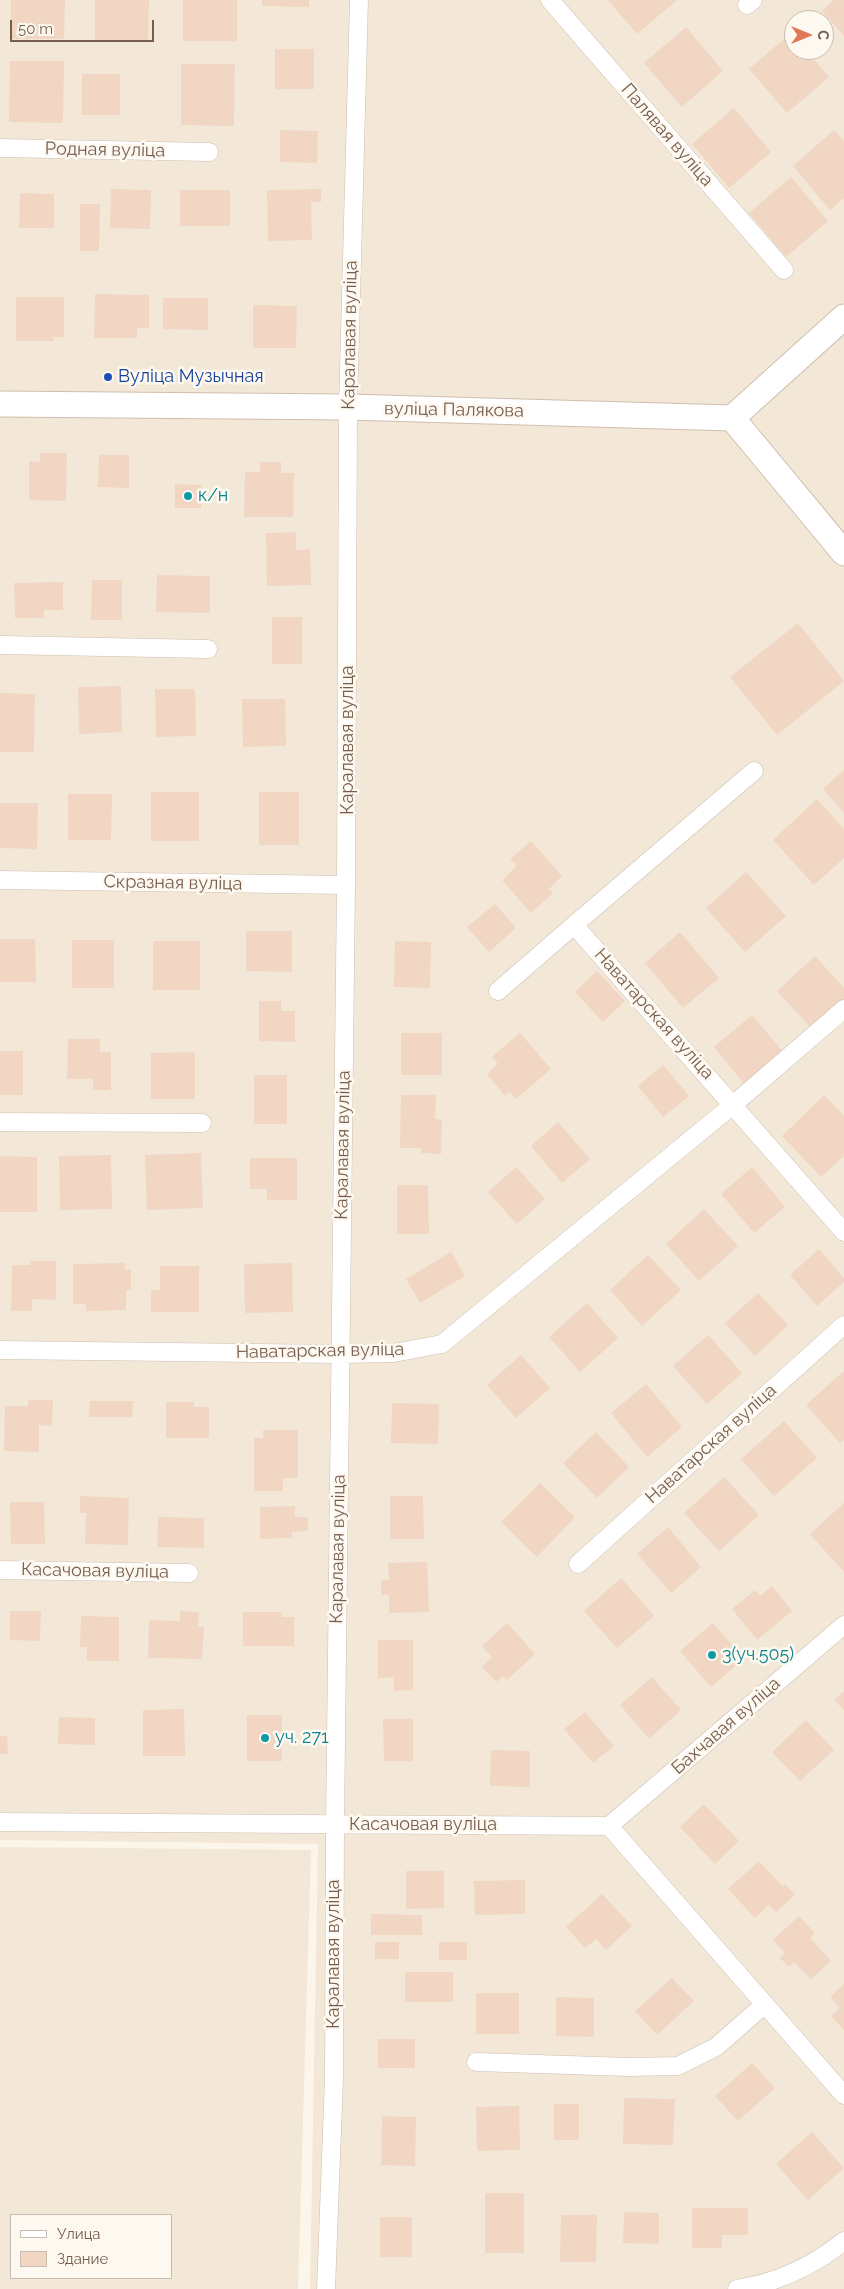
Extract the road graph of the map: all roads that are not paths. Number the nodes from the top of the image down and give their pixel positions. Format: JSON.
{"nodes":[{"id":1,"x":359,"y":0,"type":"edge"},
{"id":2,"x":550,"y":0,"type":"edge"},
{"id":3,"x":0,"y":148,"type":"edge"},
{"id":4,"x":209,"y":152,"type":"dead end"},
{"id":5,"x":784,"y":270,"type":"dead end"},
{"id":6,"x":844,"y":317,"type":"edge"},
{"id":7,"x":0,"y":404,"type":"edge"},
{"id":8,"x":348,"y":407,"type":"junction"},
{"id":9,"x":732,"y":418,"type":"junction"},
{"id":10,"x":844,"y":553,"type":"edge"},
{"id":11,"x":0,"y":645,"type":"edge"},
{"id":12,"x":208,"y":649,"type":"dead end"},
{"id":13,"x":754,"y":771,"type":"dead end"},
{"id":14,"x":0,"y":880,"type":"edge"},
{"id":15,"x":346,"y":885,"type":"junction"},
{"id":16,"x":574,"y":925,"type":"junction"},
{"id":17,"x":498,"y":991,"type":"dead end"},
{"id":18,"x":844,"y":1009,"type":"edge"},
{"id":19,"x":734,"y":1104,"type":"junction"},
{"id":20,"x":0,"y":1122,"type":"edge"},
{"id":21,"x":202,"y":1123,"type":"dead end"},
{"id":22,"x":844,"y":1232,"type":"edge"},
{"id":23,"x":844,"y":1325,"type":"edge"},
{"id":24,"x":0,"y":1350,"type":"edge"},
{"id":25,"x":340,"y":1354,"type":"junction"},
{"id":26,"x":578,"y":1564,"type":"dead end"},
{"id":27,"x":0,"y":1570,"type":"edge"},
{"id":28,"x":189,"y":1573,"type":"dead end"},
{"id":29,"x":844,"y":1625,"type":"edge"},
{"id":30,"x":0,"y":1822,"type":"edge"},
{"id":31,"x":335,"y":1825,"type":"junction"},
{"id":32,"x":609,"y":1826,"type":"junction"},
{"id":33,"x":765,"y":2004,"type":"junction"},
{"id":34,"x":476,"y":2062,"type":"dead end"},
{"id":35,"x":844,"y":2095,"type":"edge"},
{"id":36,"x":844,"y":2241,"type":"edge"},
{"id":37,"x":326,"y":2289,"type":"edge"},
{"id":38,"x":737,"y":2289,"type":"edge"}],
"edges":[{"from":1,"to":8,"type":"street","name":"Каралавая вуліца"},
{"from":2,"to":5,"type":"street","name":"Палявая вуліца"},
{"from":3,"to":4,"type":"street","name":"Родная вуліца"},
{"from":6,"to":9,"type":"street"},
{"from":7,"to":8,"type":"street","name":"вуліца Палякова"},
{"from":8,"to":9,"type":"street","name":"вуліца Палякова"},
{"from":8,"to":15,"type":"street","name":"Каралавая вуліца"},
{"from":9,"to":10,"type":"street"},
{"from":11,"to":12,"type":"street"},
{"from":13,"to":16,"type":"street"},
{"from":14,"to":15,"type":"street","name":"Скразная вуліца"},
{"from":15,"to":25,"type":"street","name":"Каралавая вуліца"},
{"from":16,"to":17,"type":"street"},
{"from":16,"to":19,"type":"street","name":"Наватарская вуліца"},
{"from":18,"to":19,"type":"street","name":"Наватарская вуліца"},
{"from":19,"to":22,"type":"street","name":"Наватарская вуліца"},
{"from":19,"to":25,"type":"street","name":"Наватарская вуліца"},
{"from":20,"to":21,"type":"street"},
{"from":23,"to":26,"type":"street","name":"Наватарская вуліца"},
{"from":24,"to":25,"type":"street","name":"Наватарская вуліца"},
{"from":25,"to":31,"type":"street","name":"Каралавая вуліца"},
{"from":27,"to":28,"type":"street","name":"Касачовая вуліца"},
{"from":29,"to":32,"type":"street","name":"Бахчавая вуліца"},
{"from":30,"to":31,"type":"street","name":"Касачовая вуліца"},
{"from":31,"to":32,"type":"street","name":"Касачовая вуліца"},
{"from":31,"to":37,"type":"street","name":"Каралавая вуліца"},
{"from":32,"to":33,"type":"street"},
{"from":33,"to":34,"type":"street"},
{"from":33,"to":35,"type":"street"},
{"from":36,"to":38,"type":"street"}]}
